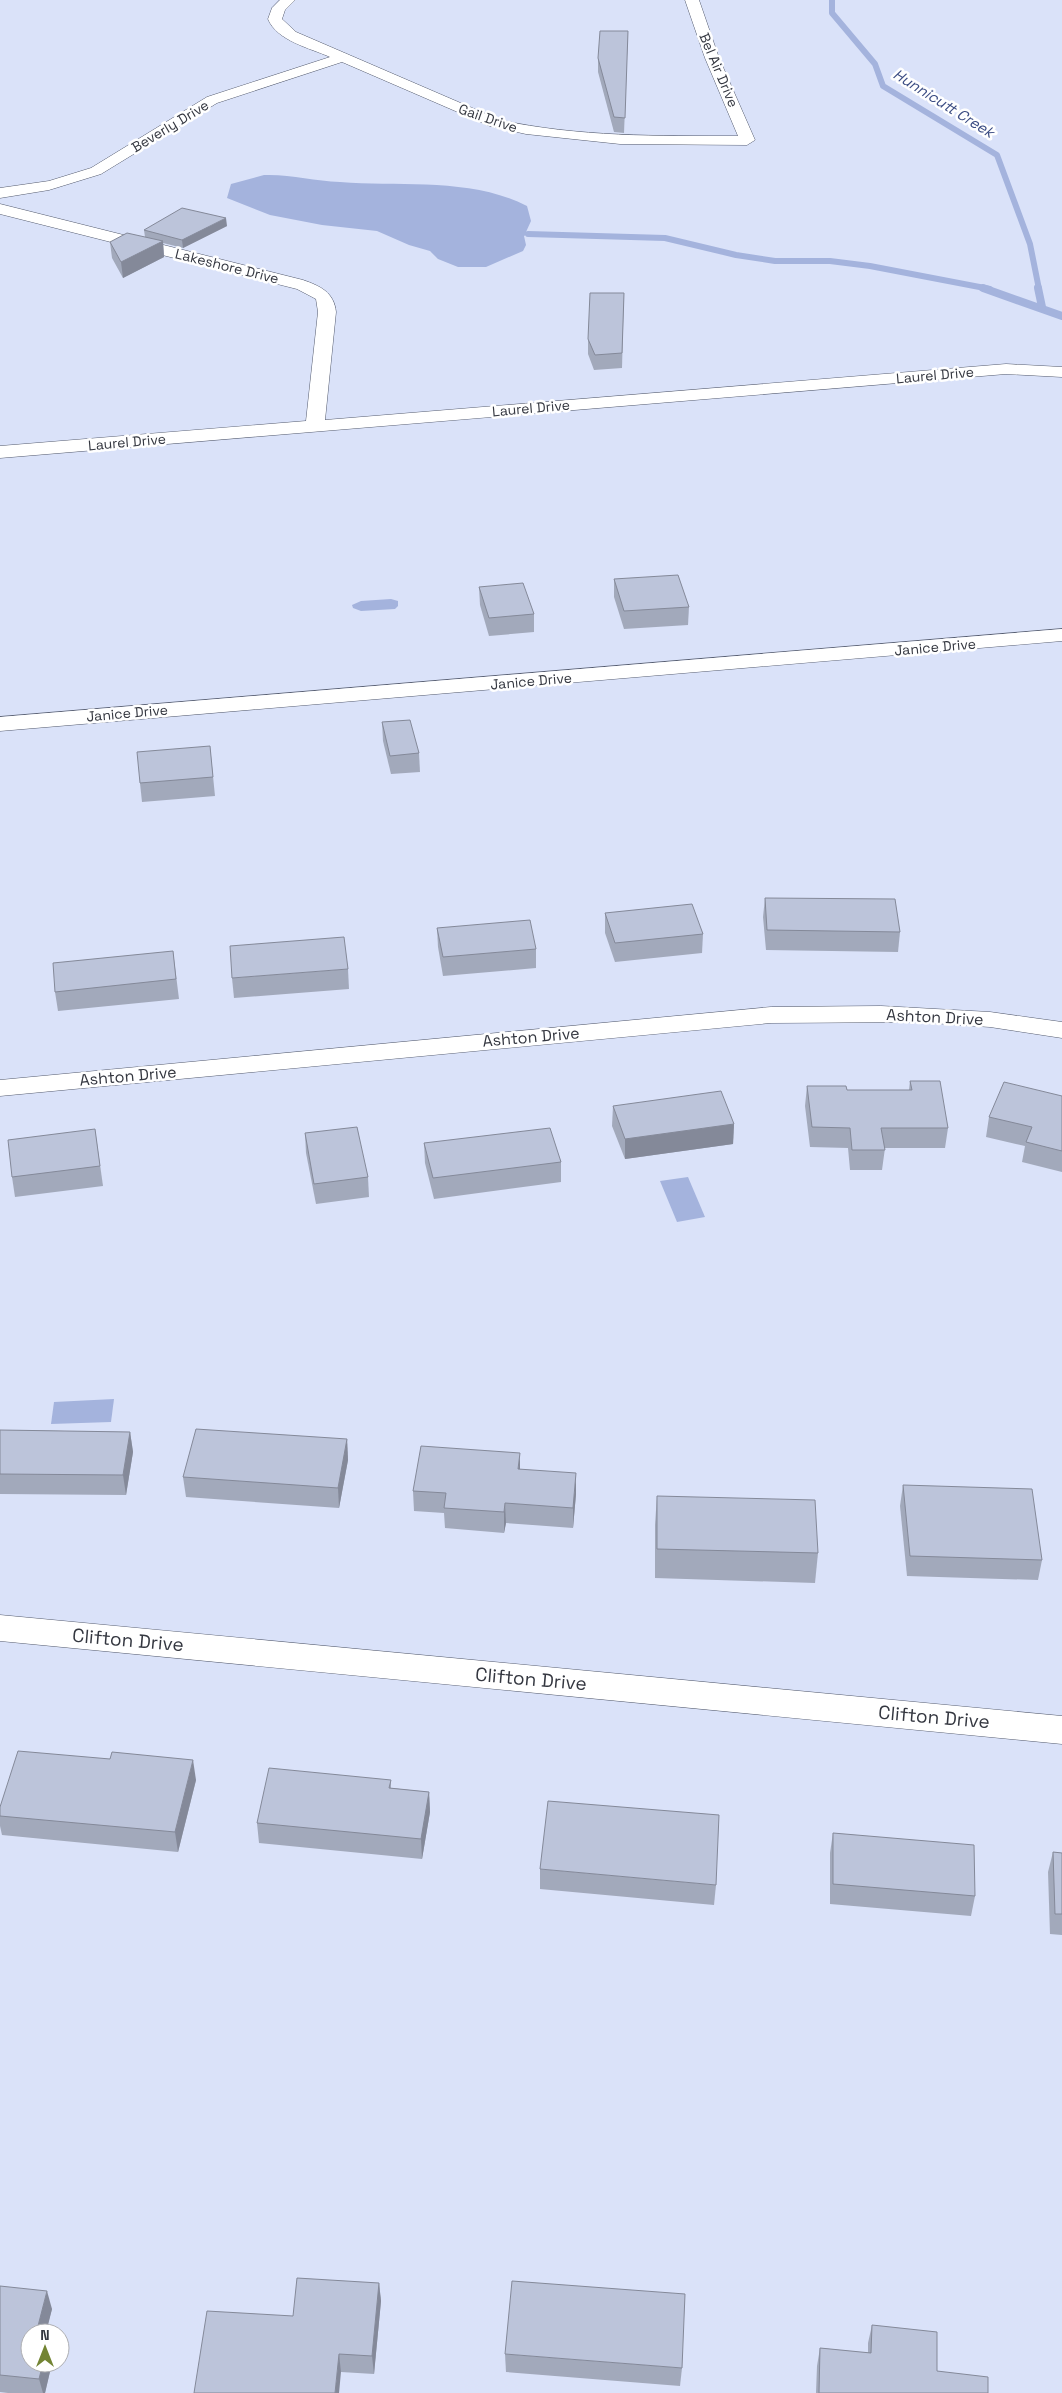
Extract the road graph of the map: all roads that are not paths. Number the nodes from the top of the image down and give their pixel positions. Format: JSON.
{"nodes":[{"id":1,"x":288,"y":0,"type":"edge"},
{"id":2,"x":692,"y":0,"type":"edge"},
{"id":3,"x":341,"y":58,"type":"junction"},
{"id":4,"x":747,"y":140,"type":"joint"},
{"id":5,"x":0,"y":193,"type":"edge"},
{"id":6,"x":0,"y":209,"type":"edge"},
{"id":7,"x":1062,"y":372,"type":"edge"},
{"id":8,"x":315,"y":426,"type":"junction"},
{"id":9,"x":0,"y":452,"type":"edge"},
{"id":10,"x":1062,"y":635,"type":"edge"},
{"id":11,"x":0,"y":724,"type":"edge"},
{"id":12,"x":1062,"y":1030,"type":"edge"},
{"id":13,"x":0,"y":1088,"type":"edge"},
{"id":14,"x":0,"y":1628,"type":"edge"},
{"id":15,"x":1062,"y":1730,"type":"edge"}],
"edges":[{"from":1,"to":3,"type":"street","name":"Gail Drive"},
{"from":2,"to":4,"type":"street","name":"Bel Air Drive"},
{"from":3,"to":4,"type":"street","name":"Gail Drive"},
{"from":3,"to":5,"type":"street","name":"Beverly Drive"},
{"from":6,"to":8,"type":"street","name":"Lakeshore Drive"},
{"from":7,"to":8,"type":"street","name":"Laurel Drive"},
{"from":8,"to":9,"type":"street","name":"Laurel Drive"},
{"from":10,"to":11,"type":"street","name":"Janice Drive"},
{"from":12,"to":13,"type":"street","name":"Ashton Drive"},
{"from":14,"to":15,"type":"street","name":"Clifton Drive"}]}
